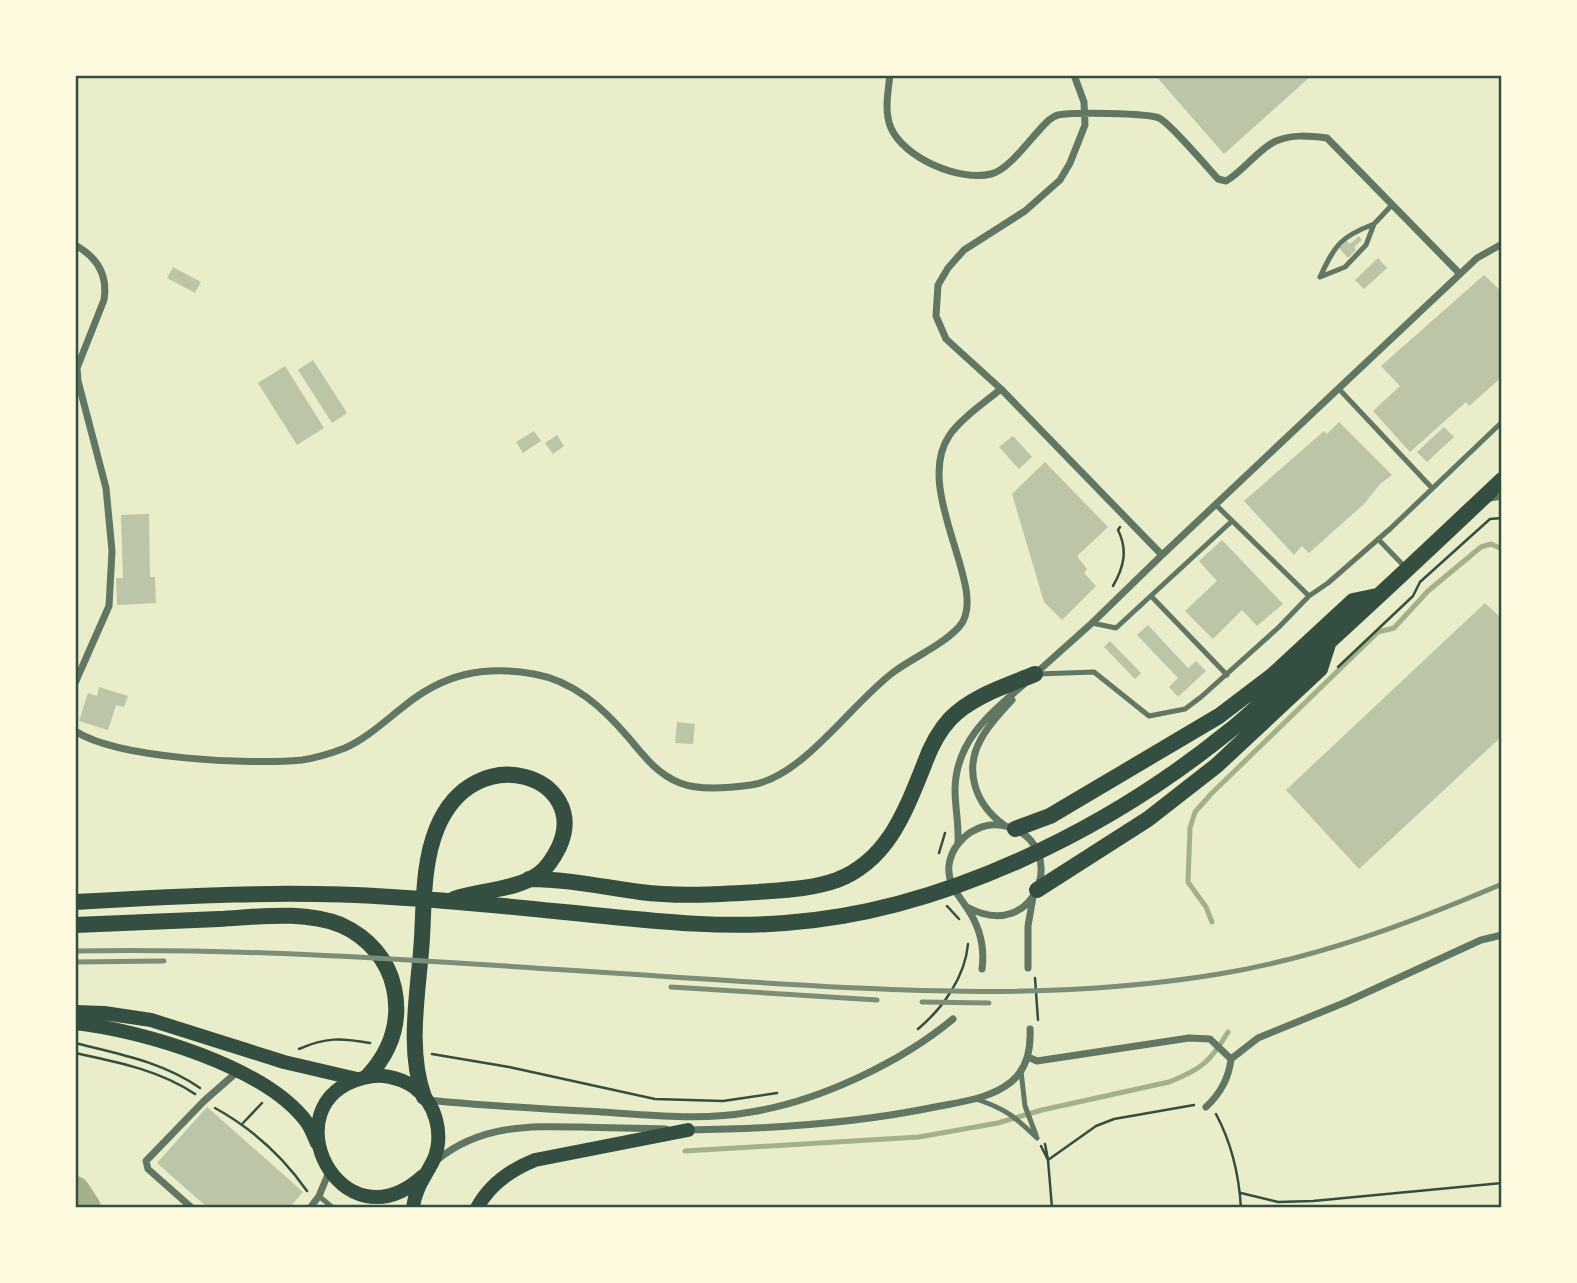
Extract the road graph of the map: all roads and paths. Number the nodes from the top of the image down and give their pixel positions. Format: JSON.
{"nodes":[{"id":1,"x":890,"y":75,"type":"edge"},
{"id":2,"x":1074,"y":75,"type":"edge"},
{"id":3,"x":1392,"y":205,"type":"junction"},
{"id":4,"x":1374,"y":223,"type":"junction"},
{"id":5,"x":1502,"y":244,"type":"edge"},
{"id":6,"x":75,"y":245,"type":"edge"},
{"id":7,"x":1460,"y":274,"type":"junction"},
{"id":8,"x":1000,"y":389,"type":"junction"},
{"id":9,"x":1339,"y":389,"type":"junction"},
{"id":10,"x":1502,"y":422,"type":"edge"},
{"id":11,"x":1502,"y":480,"type":"edge"},
{"id":12,"x":1431,"y":487,"type":"junction"},
{"id":13,"x":1502,"y":497,"type":"edge"},
{"id":14,"x":1480,"y":501,"type":"junction"},
{"id":15,"x":1215,"y":505,"type":"junction"},
{"id":16,"x":1502,"y":518,"type":"edge"},
{"id":17,"x":1232,"y":521,"type":"junction"},
{"id":18,"x":1118,"y":530,"type":"dead end"},
{"id":19,"x":1378,"y":539,"type":"junction"},
{"id":20,"x":1162,"y":555,"type":"junction"},
{"id":21,"x":1407,"y":569,"type":"junction"},
{"id":22,"x":1109,"y":592,"type":"dead end"},
{"id":23,"x":1379,"y":595,"type":"junction"},
{"id":24,"x":1151,"y":596,"type":"junction"},
{"id":25,"x":1309,"y":596,"type":"junction"},
{"id":26,"x":1092,"y":623,"type":"junction"},
{"id":27,"x":1328,"y":643,"type":"junction"},
{"id":28,"x":1331,"y":673,"type":"dead end"},
{"id":29,"x":1227,"y":675,"type":"junction"},
{"id":30,"x":1032,"y":677,"type":"junction"},
{"id":31,"x":75,"y":683,"type":"edge"},
{"id":32,"x":75,"y":731,"type":"edge"},
{"id":33,"x":947,"y":828,"type":"dead end"},
{"id":34,"x":1010,"y":828,"type":"junction"},
{"id":35,"x":958,"y":843,"type":"junction"},
{"id":36,"x":937,"y":861,"type":"dead end"},
{"id":37,"x":529,"y":880,"type":"junction"},
{"id":38,"x":1035,"y":894,"type":"junction"},
{"id":39,"x":942,"y":899,"type":"dead end"},
{"id":40,"x":448,"y":901,"type":"junction"},
{"id":41,"x":75,"y":902,"type":"edge"},
{"id":42,"x":967,"y":907,"type":"junction"},
{"id":43,"x":959,"y":919,"type":"dead end"},
{"id":44,"x":75,"y":925,"type":"edge"},
{"id":45,"x":1502,"y":935,"type":"edge"},
{"id":46,"x":969,"y":940,"type":"dead end"},
{"id":47,"x":982,"y":969,"type":"dead end"},
{"id":48,"x":1031,"y":969,"type":"joint"},
{"id":49,"x":75,"y":1012,"type":"edge"},
{"id":50,"x":953,"y":1019,"type":"dead end"},
{"id":51,"x":1038,"y":1020,"type":"dead end"},
{"id":52,"x":75,"y":1023,"type":"edge"},
{"id":53,"x":1030,"y":1029,"type":"dead end"},
{"id":54,"x":910,"y":1035,"type":"dead end"},
{"id":55,"x":75,"y":1043,"type":"edge"},
{"id":56,"x":389,"y":1046,"type":"junction"},
{"id":57,"x":416,"y":1051,"type":"junction"},
{"id":58,"x":75,"y":1052,"type":"edge"},
{"id":59,"x":1028,"y":1057,"type":"junction"},
{"id":60,"x":1231,"y":1059,"type":"junction"},
{"id":61,"x":284,"y":1062,"type":"junction"},
{"id":62,"x":1021,"y":1070,"type":"junction"},
{"id":63,"x":238,"y":1071,"type":"junction"},
{"id":64,"x":363,"y":1078,"type":"junction"},
{"id":65,"x":267,"y":1088,"type":"junction"},
{"id":66,"x":785,"y":1093,"type":"dead end"},
{"id":67,"x":207,"y":1098,"type":"junction"},
{"id":68,"x":425,"y":1098,"type":"junction"},
{"id":69,"x":975,"y":1099,"type":"junction"},
{"id":70,"x":1206,"y":1107,"type":"junction"},
{"id":71,"x":243,"y":1123,"type":"junction"},
{"id":72,"x":688,"y":1129,"type":"junction"},
{"id":73,"x":1037,"y":1138,"type":"junction"},
{"id":74,"x":318,"y":1145,"type":"junction"},
{"id":75,"x":1048,"y":1160,"type":"junction"},
{"id":76,"x":427,"y":1170,"type":"junction"},
{"id":77,"x":330,"y":1172,"type":"junction"},
{"id":78,"x":1502,"y":1183,"type":"edge"},
{"id":79,"x":356,"y":1192,"type":"junction"},
{"id":80,"x":1239,"y":1193,"type":"junction"},
{"id":81,"x":319,"y":1196,"type":"junction"},
{"id":82,"x":301,"y":1199,"type":"dead end"},
{"id":83,"x":192,"y":1208,"type":"edge"},
{"id":84,"x":310,"y":1208,"type":"edge"},
{"id":85,"x":332,"y":1208,"type":"edge"},
{"id":86,"x":372,"y":1208,"type":"edge"},
{"id":87,"x":413,"y":1208,"type":"edge"},
{"id":88,"x":477,"y":1208,"type":"edge"},
{"id":89,"x":1052,"y":1208,"type":"edge"},
{"id":90,"x":1241,"y":1208,"type":"edge"}],
"edges":[{"from":1,"to":3,"type":"street"},
{"from":2,"to":8,"type":"street"},
{"from":3,"to":4,"type":"lane"},
{"from":3,"to":7,"type":"street"},
{"from":4,"to":4,"type":"lane"},
{"from":5,"to":7,"type":"street"},
{"from":6,"to":31,"type":"street"},
{"from":7,"to":9,"type":"street"},
{"from":8,"to":20,"type":"street"},
{"from":8,"to":32,"type":"street"},
{"from":9,"to":12,"type":"lane"},
{"from":9,"to":15,"type":"street"},
{"from":10,"to":12,"type":"lane"},
{"from":11,"to":14,"type":"main road"},
{"from":12,"to":19,"type":"lane"},
{"from":13,"to":14,"type":"lane"},
{"from":14,"to":21,"type":"main road"},
{"from":15,"to":17,"type":"lane"},
{"from":15,"to":20,"type":"street"},
{"from":16,"to":28,"type":"path"},
{"from":17,"to":24,"type":"lane"},
{"from":17,"to":25,"type":"lane"},
{"from":18,"to":22,"type":"path"},
{"from":19,"to":21,"type":"lane"},
{"from":19,"to":25,"type":"lane"},
{"from":20,"to":26,"type":"street"},
{"from":21,"to":23,"type":"main road"},
{"from":23,"to":27,"type":"main road"},
{"from":23,"to":34,"type":"main road"},
{"from":24,"to":26,"type":"lane"},
{"from":24,"to":29,"type":"lane"},
{"from":25,"to":29,"type":"lane"},
{"from":26,"to":30,"type":"street"},
{"from":27,"to":38,"type":"main road"},
{"from":27,"to":40,"type":"main road"},
{"from":29,"to":30,"type":"lane"},
{"from":30,"to":34,"type":"street"},
{"from":30,"to":35,"type":"street"},
{"from":30,"to":37,"type":"main road"},
{"from":33,"to":36,"type":"path"},
{"from":34,"to":35,"type":"street"},
{"from":34,"to":38,"type":"street"},
{"from":35,"to":42,"type":"street"},
{"from":37,"to":40,"type":"main road"},
{"from":37,"to":57,"type":"main road"},
{"from":38,"to":42,"type":"street"},
{"from":38,"to":48,"type":"street"},
{"from":39,"to":43,"type":"path"},
{"from":40,"to":41,"type":"main road"},
{"from":42,"to":47,"type":"street"},
{"from":44,"to":56,"type":"main road"},
{"from":45,"to":60,"type":"street"},
{"from":46,"to":54,"type":"path"},
{"from":48,"to":51,"type":"path"},
{"from":49,"to":61,"type":"main road"},
{"from":50,"to":68,"type":"street"},
{"from":52,"to":63,"type":"main road"},
{"from":53,"to":59,"type":"street"},
{"from":55,"to":67,"type":"path"},
{"from":56,"to":61,"type":"path"},
{"from":56,"to":64,"type":"main road"},
{"from":57,"to":66,"type":"path"},
{"from":57,"to":68,"type":"main road"},
{"from":58,"to":67,"type":"path"},
{"from":59,"to":60,"type":"street"},
{"from":59,"to":62,"type":"street"},
{"from":60,"to":70,"type":"street"},
{"from":61,"to":64,"type":"main road"},
{"from":62,"to":69,"type":"street"},
{"from":62,"to":73,"type":"lane"},
{"from":63,"to":65,"type":"main road"},
{"from":63,"to":67,"type":"street"},
{"from":64,"to":68,"type":"main road"},
{"from":64,"to":74,"type":"main road"},
{"from":65,"to":71,"type":"path"},
{"from":65,"to":74,"type":"main road"},
{"from":67,"to":71,"type":"path"},
{"from":67,"to":83,"type":"street"},
{"from":68,"to":76,"type":"main road"},
{"from":69,"to":72,"type":"street"},
{"from":69,"to":73,"type":"lane"},
{"from":70,"to":75,"type":"path"},
{"from":70,"to":80,"type":"path"},
{"from":71,"to":82,"type":"path"},
{"from":72,"to":76,"type":"street"},
{"from":72,"to":88,"type":"main road"},
{"from":73,"to":75,"type":"path"},
{"from":74,"to":77,"type":"main road"},
{"from":75,"to":89,"type":"path"},
{"from":76,"to":79,"type":"main road"},
{"from":76,"to":87,"type":"main road"},
{"from":77,"to":79,"type":"main road"},
{"from":77,"to":81,"type":"street"},
{"from":78,"to":80,"type":"path"},
{"from":79,"to":86,"type":"main road"},
{"from":80,"to":90,"type":"path"},
{"from":81,"to":84,"type":"street"},
{"from":81,"to":85,"type":"lane"}]}
